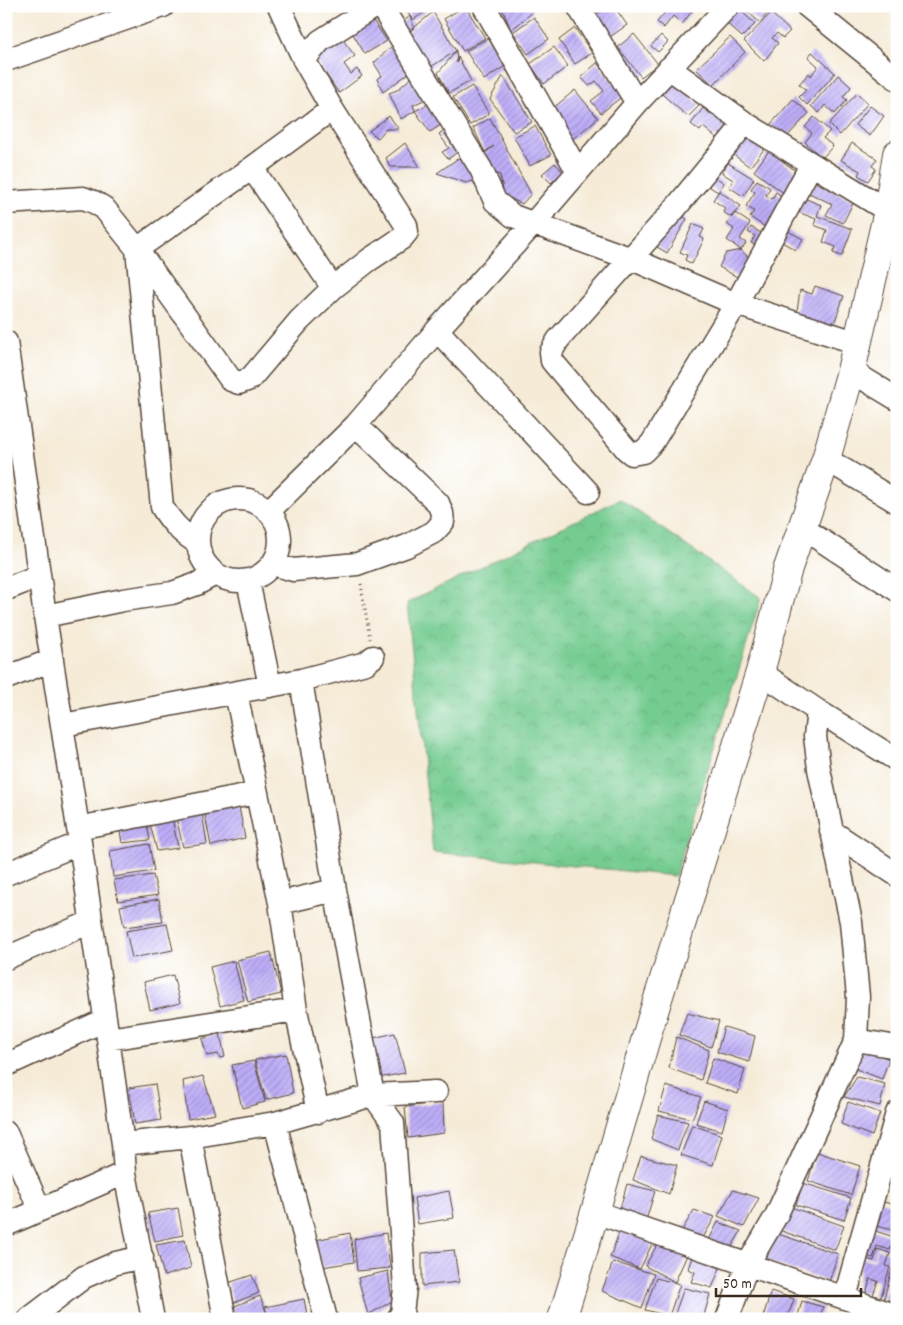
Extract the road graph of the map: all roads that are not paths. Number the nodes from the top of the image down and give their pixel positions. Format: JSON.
{"nodes":[{"id":1,"x":164,"y":6,"type":"edge"},
{"id":2,"x":279,"y":6,"type":"edge"},
{"id":3,"x":374,"y":6,"type":"edge"},
{"id":4,"x":381,"y":6,"type":"edge"},
{"id":5,"x":484,"y":6,"type":"edge"},
{"id":6,"x":578,"y":6,"type":"edge"},
{"id":7,"x":728,"y":6,"type":"edge"},
{"id":8,"x":807,"y":6,"type":"edge"},
{"id":9,"x":6,"y":60,"type":"edge"},
{"id":10,"x":304,"y":60,"type":"junction"},
{"id":11,"x":669,"y":68,"type":"junction"},
{"id":12,"x":897,"y":79,"type":"edge"},
{"id":13,"x":637,"y":103,"type":"junction"},
{"id":14,"x":332,"y":109,"type":"junction"},
{"id":15,"x":745,"y":123,"type":"junction"},
{"id":16,"x":897,"y":154,"type":"edge"},
{"id":17,"x":811,"y":164,"type":"junction"},
{"id":18,"x":252,"y":168,"type":"junction"},
{"id":19,"x":578,"y":172,"type":"junction"},
{"id":20,"x":6,"y":203,"type":"edge"},
{"id":21,"x":888,"y":211,"type":"junction"},
{"id":22,"x":533,"y":224,"type":"junction"},
{"id":23,"x":137,"y":249,"type":"junction"},
{"id":24,"x":632,"y":259,"type":"junction"},
{"id":25,"x":333,"y":288,"type":"junction"},
{"id":26,"x":736,"y":304,"type":"junction"},
{"id":27,"x":437,"y":330,"type":"junction"},
{"id":28,"x":6,"y":342,"type":"edge"},
{"id":29,"x":858,"y":343,"type":"junction"},
{"id":30,"x":851,"y":371,"type":"junction"},
{"id":31,"x":897,"y":399,"type":"edge"},
{"id":32,"x":356,"y":425,"type":"junction"},
{"id":33,"x":826,"y":459,"type":"junction"},
{"id":34,"x":588,"y":492,"type":"dead end"},
{"id":35,"x":897,"y":502,"type":"edge"},
{"id":36,"x":269,"y":511,"type":"junction"},
{"id":37,"x":801,"y":527,"type":"junction"},
{"id":38,"x":198,"y":543,"type":"junction"},
{"id":39,"x":273,"y":564,"type":"junction"},
{"id":40,"x":215,"y":574,"type":"junction"},
{"id":41,"x":39,"y":576,"type":"junction"},
{"id":42,"x":248,"y":581,"type":"junction"},
{"id":43,"x":6,"y":588,"type":"edge"},
{"id":44,"x":897,"y":590,"type":"edge"},
{"id":45,"x":45,"y":616,"type":"junction"},
{"id":46,"x":373,"y":657,"type":"road end"},
{"id":47,"x":52,"y":660,"type":"junction"},
{"id":48,"x":760,"y":672,"type":"junction"},
{"id":49,"x":6,"y":678,"type":"edge"},
{"id":50,"x":301,"y":680,"type":"junction"},
{"id":51,"x":270,"y":686,"type":"junction"},
{"id":52,"x":236,"y":693,"type":"junction"},
{"id":53,"x":818,"y":711,"type":"junction"},
{"id":54,"x":63,"y":725,"type":"junction"},
{"id":55,"x":897,"y":760,"type":"edge"},
{"id":56,"x":256,"y":793,"type":"junction"},
{"id":57,"x":831,"y":831,"type":"junction"},
{"id":58,"x":79,"y":835,"type":"junction"},
{"id":59,"x":6,"y":874,"type":"edge"},
{"id":60,"x":897,"y":875,"type":"edge"},
{"id":61,"x":335,"y":890,"type":"junction"},
{"id":62,"x":280,"y":903,"type":"junction"},
{"id":63,"x":92,"y":922,"type":"junction"},
{"id":64,"x":6,"y":958,"type":"edge"},
{"id":65,"x":296,"y":1010,"type":"junction"},
{"id":66,"x":106,"y":1029,"type":"junction"},
{"id":67,"x":856,"y":1040,"type":"junction"},
{"id":68,"x":897,"y":1047,"type":"edge"},
{"id":69,"x":6,"y":1065,"type":"edge"},
{"id":70,"x":436,"y":1092,"type":"dead end"},
{"id":71,"x":373,"y":1095,"type":"junction"},
{"id":72,"x":318,"y":1112,"type":"junction"},
{"id":73,"x":897,"y":1113,"type":"edge"},
{"id":74,"x":275,"y":1123,"type":"junction"},
{"id":75,"x":6,"y":1133,"type":"edge"},
{"id":76,"x":190,"y":1137,"type":"junction"},
{"id":77,"x":123,"y":1144,"type":"junction"},
{"id":78,"x":125,"y":1173,"type":"junction"},
{"id":79,"x":40,"y":1210,"type":"junction"},
{"id":80,"x":595,"y":1212,"type":"junction"},
{"id":81,"x":6,"y":1225,"type":"edge"},
{"id":82,"x":142,"y":1257,"type":"junction"},
{"id":83,"x":748,"y":1264,"type":"junction"},
{"id":84,"x":844,"y":1297,"type":"junction"},
{"id":85,"x":897,"y":1316,"type":"edge"},
{"id":86,"x":29,"y":1319,"type":"edge"},
{"id":87,"x":153,"y":1319,"type":"edge"},
{"id":88,"x":225,"y":1319,"type":"edge"},
{"id":89,"x":326,"y":1319,"type":"edge"},
{"id":90,"x":398,"y":1319,"type":"edge"},
{"id":91,"x":562,"y":1319,"type":"edge"},
{"id":92,"x":727,"y":1319,"type":"edge"}],
"edges":[{"from":1,"to":9,"type":"street"},
{"from":2,"to":10,"type":"street"},
{"from":3,"to":10,"type":"street"},
{"from":4,"to":22,"type":"street"},
{"from":5,"to":19,"type":"street"},
{"from":6,"to":13,"type":"street"},
{"from":7,"to":11,"type":"street"},
{"from":8,"to":12,"type":"street"},
{"from":10,"to":14,"type":"street"},
{"from":11,"to":13,"type":"street"},
{"from":11,"to":15,"type":"street"},
{"from":13,"to":19,"type":"street"},
{"from":14,"to":18,"type":"street"},
{"from":14,"to":25,"type":"street"},
{"from":15,"to":17,"type":"street"},
{"from":15,"to":24,"type":"street"},
{"from":16,"to":21,"type":"main road"},
{"from":17,"to":21,"type":"street"},
{"from":17,"to":26,"type":"street"},
{"from":18,"to":23,"type":"street"},
{"from":18,"to":25,"type":"street"},
{"from":19,"to":22,"type":"street"},
{"from":20,"to":23,"type":"street"},
{"from":21,"to":29,"type":"main road"},
{"from":22,"to":24,"type":"street"},
{"from":22,"to":27,"type":"street"},
{"from":23,"to":25,"type":"street"},
{"from":23,"to":38,"type":"street"},
{"from":24,"to":26,"type":"street"},
{"from":24,"to":26,"type":"street"},
{"from":26,"to":29,"type":"street"},
{"from":27,"to":32,"type":"street"},
{"from":27,"to":34,"type":"street"},
{"from":28,"to":41,"type":"street"},
{"from":29,"to":30,"type":"main road"},
{"from":30,"to":31,"type":"street"},
{"from":30,"to":33,"type":"main road"},
{"from":32,"to":36,"type":"street"},
{"from":32,"to":39,"type":"street"},
{"from":33,"to":35,"type":"street"},
{"from":33,"to":37,"type":"main road"},
{"from":36,"to":38,"type":"street"},
{"from":36,"to":39,"type":"street"},
{"from":37,"to":44,"type":"street"},
{"from":37,"to":48,"type":"main road"},
{"from":38,"to":40,"type":"street"},
{"from":39,"to":42,"type":"street"},
{"from":40,"to":42,"type":"street"},
{"from":40,"to":45,"type":"street"},
{"from":41,"to":43,"type":"street"},
{"from":41,"to":45,"type":"street"},
{"from":42,"to":51,"type":"street"},
{"from":45,"to":47,"type":"street"},
{"from":46,"to":50,"type":"street"},
{"from":47,"to":49,"type":"street"},
{"from":47,"to":54,"type":"street"},
{"from":48,"to":53,"type":"street"},
{"from":48,"to":80,"type":"main road"},
{"from":50,"to":51,"type":"street"},
{"from":50,"to":61,"type":"street"},
{"from":51,"to":52,"type":"street"},
{"from":52,"to":54,"type":"street"},
{"from":52,"to":56,"type":"street"},
{"from":53,"to":55,"type":"street"},
{"from":53,"to":57,"type":"street"},
{"from":54,"to":58,"type":"street"},
{"from":56,"to":58,"type":"street"},
{"from":56,"to":62,"type":"street"},
{"from":57,"to":60,"type":"street"},
{"from":57,"to":67,"type":"street"},
{"from":58,"to":59,"type":"street"},
{"from":58,"to":63,"type":"street"},
{"from":61,"to":62,"type":"street"},
{"from":61,"to":71,"type":"street"},
{"from":62,"to":65,"type":"street"},
{"from":63,"to":64,"type":"street"},
{"from":63,"to":66,"type":"street"},
{"from":65,"to":66,"type":"street"},
{"from":65,"to":72,"type":"street"},
{"from":66,"to":69,"type":"street"},
{"from":66,"to":77,"type":"street"},
{"from":67,"to":68,"type":"street"},
{"from":67,"to":83,"type":"street"},
{"from":70,"to":71,"type":"street"},
{"from":71,"to":72,"type":"street"},
{"from":71,"to":90,"type":"street"},
{"from":72,"to":74,"type":"street"},
{"from":73,"to":84,"type":"street"},
{"from":74,"to":76,"type":"street"},
{"from":74,"to":89,"type":"street"},
{"from":75,"to":79,"type":"street"},
{"from":76,"to":77,"type":"street"},
{"from":76,"to":88,"type":"street"},
{"from":77,"to":78,"type":"street"},
{"from":78,"to":79,"type":"street"},
{"from":78,"to":82,"type":"street"},
{"from":79,"to":81,"type":"street"},
{"from":80,"to":83,"type":"street"},
{"from":80,"to":91,"type":"main road"},
{"from":82,"to":86,"type":"street"},
{"from":82,"to":87,"type":"street"},
{"from":83,"to":84,"type":"street"},
{"from":83,"to":92,"type":"street"},
{"from":84,"to":85,"type":"street"}]}
